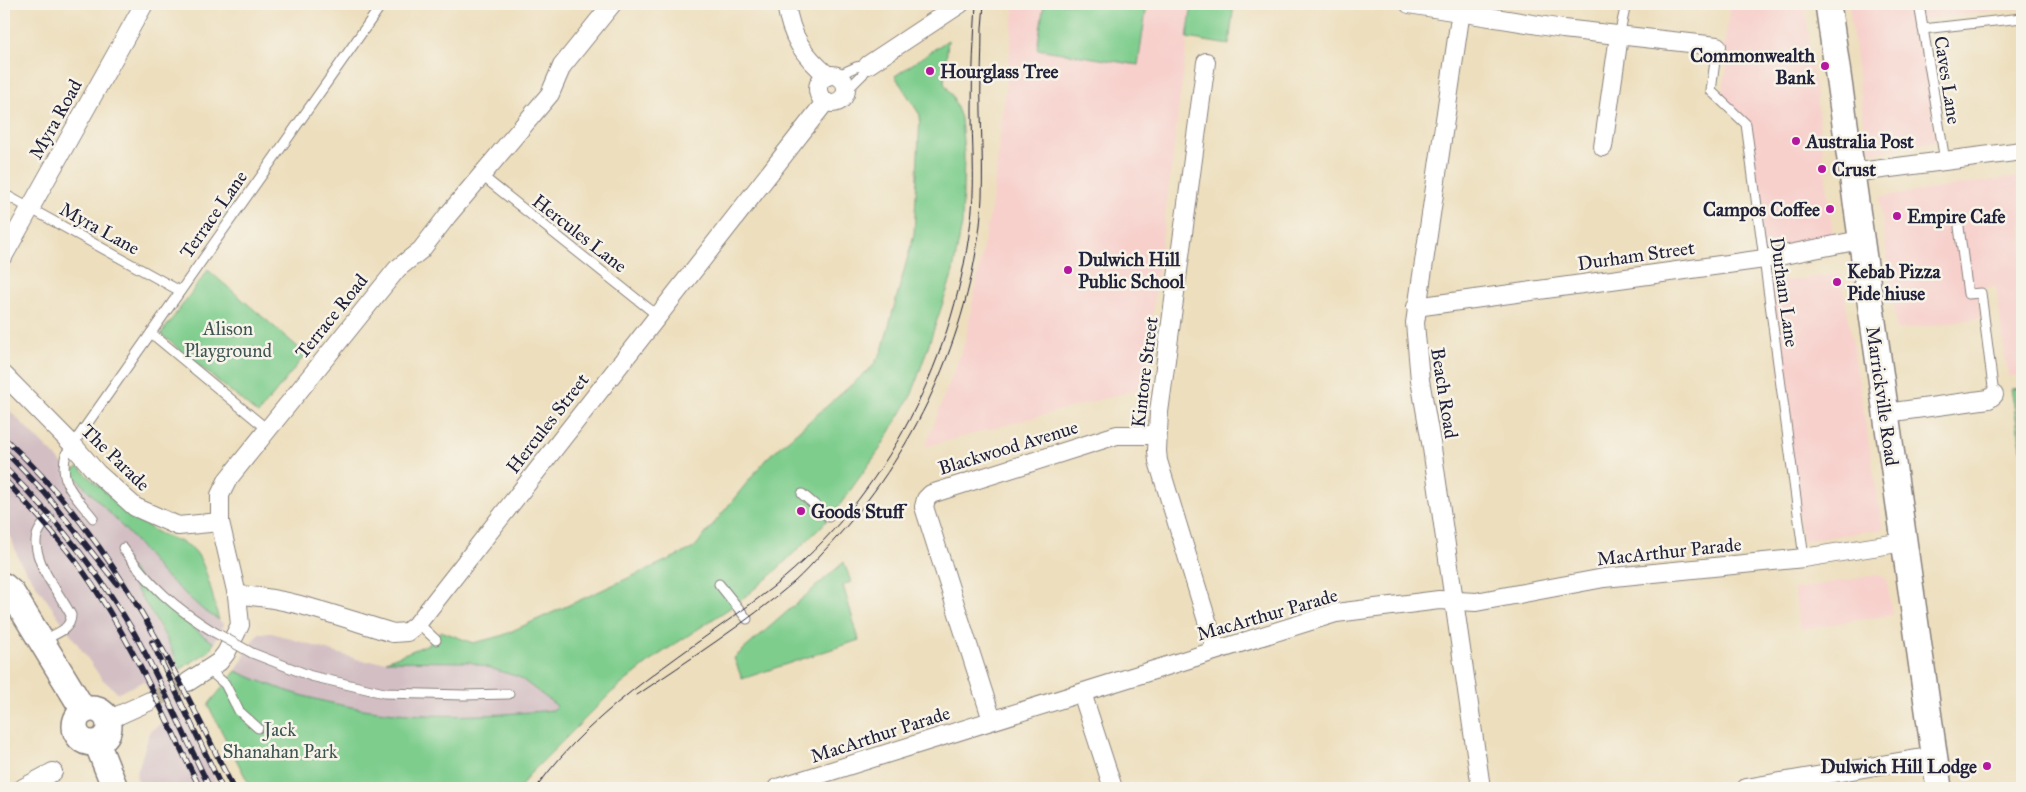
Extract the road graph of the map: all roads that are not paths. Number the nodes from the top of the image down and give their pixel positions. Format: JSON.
{"nodes":[{"id":1,"x":144,"y":4,"type":"edge"},
{"id":2,"x":382,"y":4,"type":"edge"},
{"id":3,"x":612,"y":4,"type":"edge"},
{"id":4,"x":786,"y":4,"type":"edge"},
{"id":5,"x":1409,"y":4,"type":"edge"},
{"id":6,"x":1626,"y":4,"type":"edge"},
{"id":7,"x":1828,"y":4,"type":"edge"},
{"id":8,"x":1919,"y":4,"type":"edge"},
{"id":9,"x":955,"y":7,"type":"edge"},
{"id":10,"x":1461,"y":8,"type":"edge"},
{"id":11,"x":2022,"y":18,"type":"edge"},
{"id":12,"x":1923,"y":29,"type":"junction"},
{"id":13,"x":1619,"y":36,"type":"junction"},
{"id":14,"x":1717,"y":46,"type":"joint"},
{"id":15,"x":1206,"y":62,"type":"dead end"},
{"id":16,"x":868,"y":65,"type":"junction"},
{"id":17,"x":832,"y":76,"type":"junction"},
{"id":18,"x":846,"y":91,"type":"junction"},
{"id":19,"x":826,"y":102,"type":"junction"},
{"id":20,"x":1603,"y":147,"type":"dead end"},
{"id":21,"x":2022,"y":151,"type":"edge"},
{"id":22,"x":1945,"y":161,"type":"junction"},
{"id":23,"x":1851,"y":173,"type":"junction"},
{"id":24,"x":481,"y":176,"type":"junction"},
{"id":25,"x":4,"y":194,"type":"edge"},
{"id":26,"x":30,"y":208,"type":"junction"},
{"id":27,"x":1959,"y":227,"type":"dead end"},
{"id":28,"x":1860,"y":240,"type":"junction"},
{"id":29,"x":4,"y":255,"type":"edge"},
{"id":30,"x":1764,"y":258,"type":"junction"},
{"id":31,"x":180,"y":291,"type":"junction"},
{"id":32,"x":1416,"y":306,"type":"junction"},
{"id":33,"x":658,"y":316,"type":"junction"},
{"id":34,"x":151,"y":333,"type":"junction"},
{"id":35,"x":4,"y":375,"type":"edge"},
{"id":36,"x":1994,"y":395,"type":"joint"},
{"id":37,"x":1886,"y":414,"type":"junction"},
{"id":38,"x":267,"y":428,"type":"junction"},
{"id":39,"x":1157,"y":435,"type":"junction"},
{"id":40,"x":72,"y":444,"type":"junction"},
{"id":41,"x":802,"y":494,"type":"dead end"},
{"id":42,"x":50,"y":517,"type":"dead end"},
{"id":43,"x":829,"y":517,"type":"dead end"},
{"id":44,"x":93,"y":518,"type":"dead end"},
{"id":45,"x":220,"y":522,"type":"junction"},
{"id":46,"x":1904,"y":542,"type":"junction"},
{"id":47,"x":123,"y":548,"type":"dead end"},
{"id":48,"x":1804,"y":558,"type":"junction"},
{"id":49,"x":719,"y":584,"type":"dead end"},
{"id":50,"x":4,"y":586,"type":"edge"},
{"id":51,"x":237,"y":595,"type":"junction"},
{"id":52,"x":1453,"y":601,"type":"junction"},
{"id":53,"x":747,"y":619,"type":"dead end"},
{"id":54,"x":418,"y":623,"type":"junction"},
{"id":55,"x":42,"y":640,"type":"junction"},
{"id":56,"x":436,"y":640,"type":"dead end"},
{"id":57,"x":1216,"y":650,"type":"junction"},
{"id":58,"x":209,"y":670,"type":"junction"},
{"id":59,"x":188,"y":682,"type":"tunnel mouth"},
{"id":60,"x":1082,"y":693,"type":"junction"},
{"id":61,"x":509,"y":694,"type":"dead end"},
{"id":62,"x":150,"y":702,"type":"tunnel mouth"},
{"id":63,"x":84,"y":710,"type":"junction"},
{"id":64,"x":108,"y":720,"type":"junction"},
{"id":65,"x":992,"y":720,"type":"junction"},
{"id":66,"x":258,"y":728,"type":"dead end"},
{"id":67,"x":97,"y":743,"type":"junction"},
{"id":68,"x":1934,"y":756,"type":"junction"},
{"id":69,"x":53,"y":772,"type":"dead end"},
{"id":70,"x":24,"y":788,"type":"edge"},
{"id":71,"x":115,"y":788,"type":"edge"},
{"id":72,"x":777,"y":788,"type":"edge"},
{"id":73,"x":1112,"y":788,"type":"edge"},
{"id":74,"x":1481,"y":788,"type":"edge"},
{"id":75,"x":1746,"y":788,"type":"edge"},
{"id":76,"x":1939,"y":788,"type":"edge"}],
"edges":[{"from":1,"to":26,"type":"street","name":"Myra Road"},
{"from":2,"to":31,"type":"lane","name":"Terrace Lane"},
{"from":3,"to":24,"type":"street","name":"Terrace Road"},
{"from":4,"to":17,"type":"street"},
{"from":5,"to":10,"type":"street"},
{"from":6,"to":13,"type":"lane"},
{"from":7,"to":23,"type":"main road","name":"Marrickville Road"},
{"from":8,"to":12,"type":"lane","name":"Caves Lane"},
{"from":9,"to":16,"type":"street"},
{"from":10,"to":13,"type":"street"},
{"from":10,"to":32,"type":"street","name":"Beach Road"},
{"from":11,"to":12,"type":"lane"},
{"from":12,"to":22,"type":"lane","name":"Caves Lane"},
{"from":13,"to":14,"type":"street"},
{"from":13,"to":20,"type":"street"},
{"from":14,"to":30,"type":"lane","name":"Durham Lane"},
{"from":15,"to":39,"type":"street","name":"Kintore Street"},
{"from":16,"to":17,"type":"lane"},
{"from":16,"to":18,"type":"lane"},
{"from":17,"to":18,"type":"street"},
{"from":17,"to":19,"type":"street"},
{"from":18,"to":19,"type":"street"},
{"from":19,"to":33,"type":"street","name":"Hercules Street"},
{"from":21,"to":22,"type":"street"},
{"from":22,"to":23,"type":"street"},
{"from":23,"to":28,"type":"main road","name":"Marrickville Road"},
{"from":24,"to":33,"type":"lane","name":"Hercules Lane"},
{"from":24,"to":38,"type":"street","name":"Terrace Road"},
{"from":25,"to":26,"type":"lane","name":"Myra Lane"},
{"from":26,"to":29,"type":"street","name":"Myra Road"},
{"from":26,"to":31,"type":"lane","name":"Myra Lane"},
{"from":27,"to":36,"type":"lane"},
{"from":28,"to":30,"type":"street","name":"Durham Street"},
{"from":28,"to":37,"type":"main road","name":"Marrickville Road"},
{"from":30,"to":32,"type":"street","name":"Durham Street"},
{"from":30,"to":48,"type":"lane","name":"Durham Lane"},
{"from":31,"to":34,"type":"lane","name":"Terrace Lane"},
{"from":32,"to":52,"type":"street","name":"Beach Road"},
{"from":33,"to":54,"type":"street","name":"Hercules Street"},
{"from":34,"to":38,"type":"lane"},
{"from":34,"to":40,"type":"lane","name":"Terrace Lane"},
{"from":35,"to":40,"type":"street","name":"The Parade"},
{"from":36,"to":37,"type":"street"},
{"from":37,"to":46,"type":"main road","name":"Marrickville Road"},
{"from":38,"to":45,"type":"street","name":"Terrace Road"},
{"from":39,"to":57,"type":"street","name":"Kintore Street"},
{"from":39,"to":65,"type":"street","name":"Blackwood Avenue"},
{"from":40,"to":44,"type":"lane","name":"Terrace Lane"},
{"from":40,"to":45,"type":"street","name":"The Parade"},
{"from":41,"to":43,"type":"lane"},
{"from":42,"to":55,"type":"lane"},
{"from":45,"to":51,"type":"street","name":"Terrace Road"},
{"from":46,"to":48,"type":"street","name":"MacArthur Parade"},
{"from":46,"to":68,"type":"main road","name":"Marrickville Road"},
{"from":47,"to":61,"type":"lane","bridge":true},
{"from":48,"to":52,"type":"street","name":"MacArthur Parade"},
{"from":49,"to":53,"type":"lane"},
{"from":50,"to":55,"type":"main road"},
{"from":51,"to":54,"type":"street","name":"Hercules Street"},
{"from":51,"to":58,"type":"street","name":"Terrace Road"},
{"from":52,"to":57,"type":"street","name":"MacArthur Parade"},
{"from":52,"to":74,"type":"street","name":"Beach Road"},
{"from":54,"to":56,"type":"lane"},
{"from":55,"to":63,"type":"main road"},
{"from":57,"to":60,"type":"street","name":"MacArthur Parade"},
{"from":58,"to":59,"type":"street","name":"Terrace Road"},
{"from":58,"to":66,"type":"lane"},
{"from":60,"to":65,"type":"street","name":"MacArthur Parade"},
{"from":60,"to":73,"type":"street"},
{"from":62,"to":64,"type":"street"},
{"from":63,"to":64,"type":"main road"},
{"from":63,"to":67,"type":"main road"},
{"from":64,"to":67,"type":"main road"},
{"from":65,"to":72,"type":"street","name":"MacArthur Parade"},
{"from":67,"to":71,"type":"main road"},
{"from":68,"to":75,"type":"street"},
{"from":68,"to":76,"type":"main road","name":"Marrickville Road"},
{"from":69,"to":70,"type":"street"}]}
